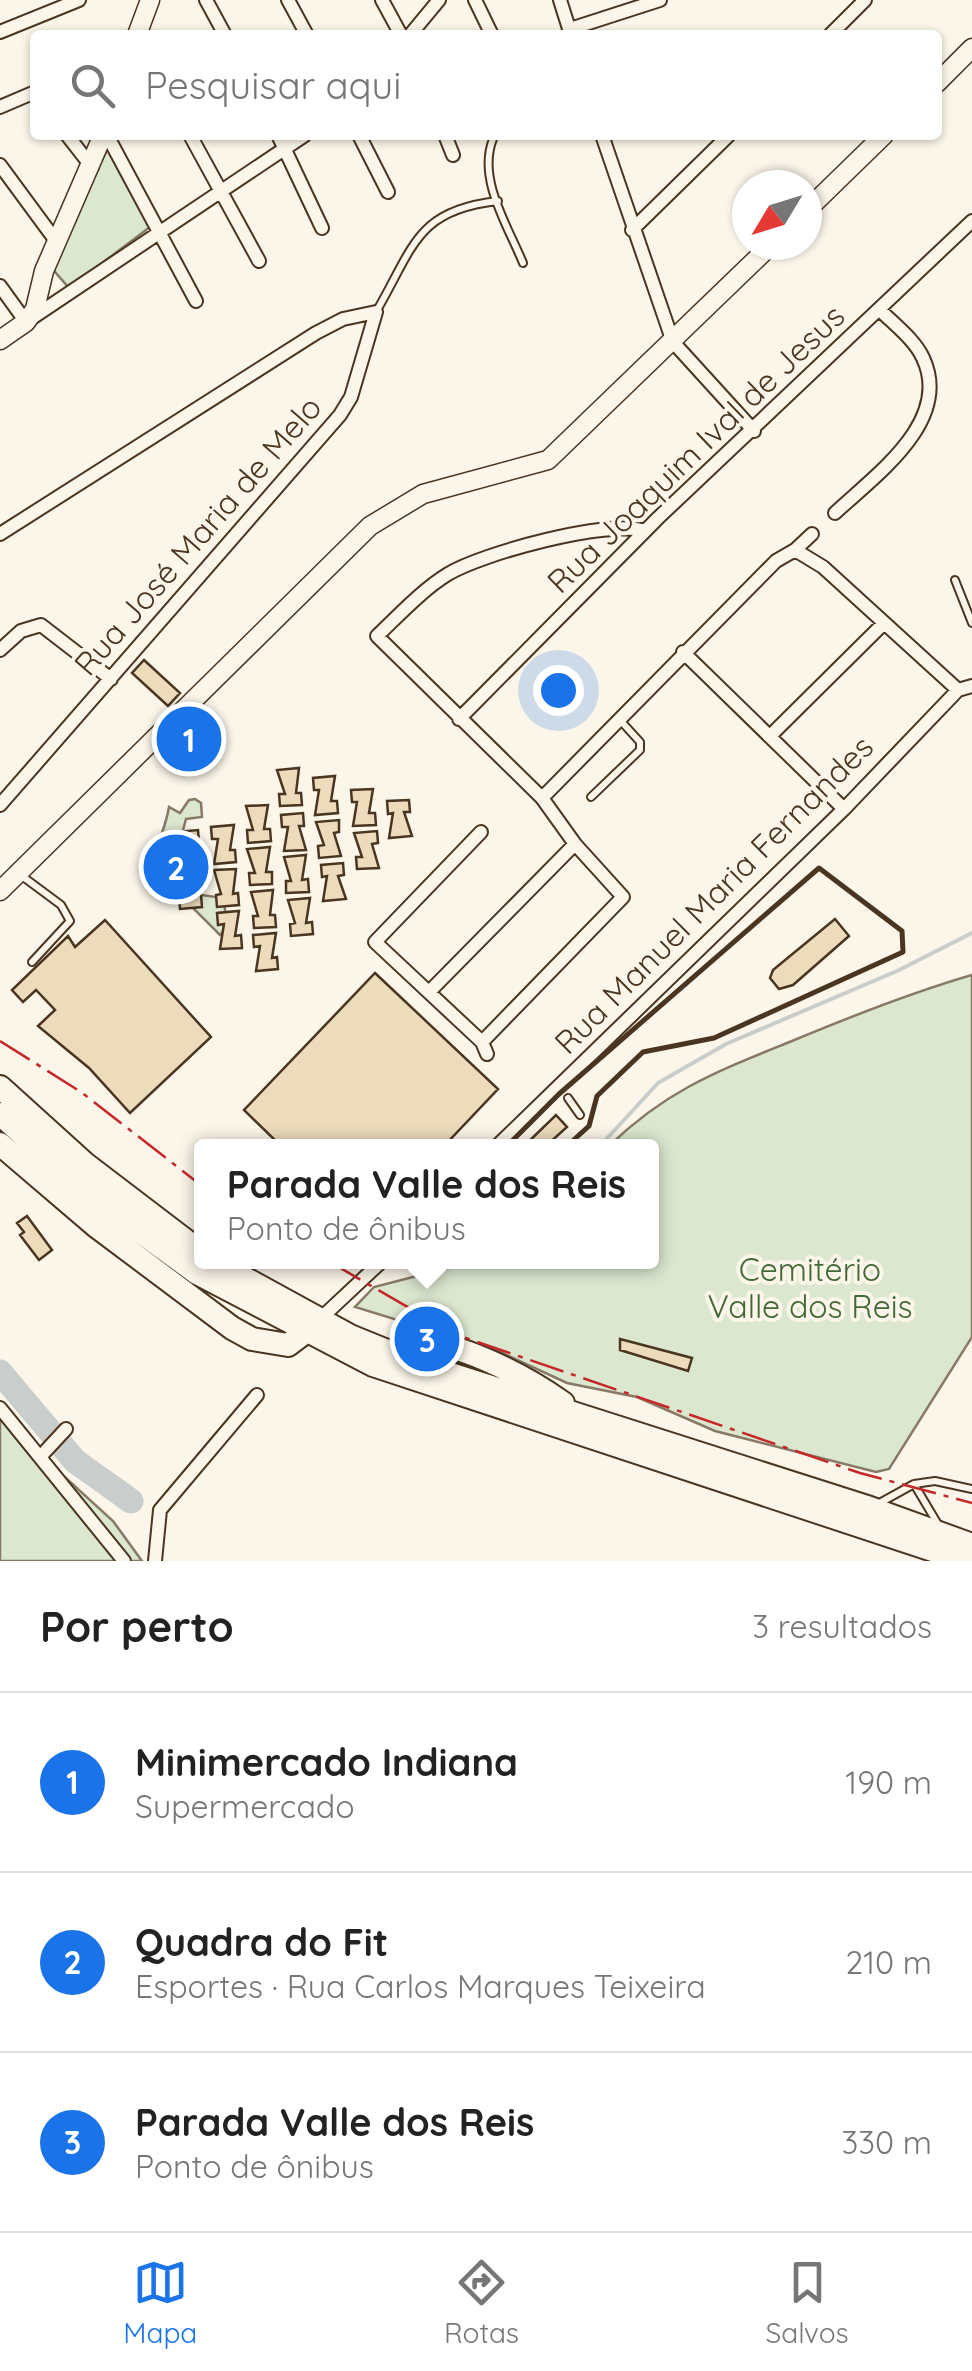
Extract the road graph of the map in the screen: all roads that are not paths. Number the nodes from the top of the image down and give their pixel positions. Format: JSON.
{"nodes":[{"id":1,"x":79,"y":0,"type":"edge"},
{"id":2,"x":150,"y":0,"type":"edge"},
{"id":3,"x":206,"y":0,"type":"edge"},
{"id":4,"x":288,"y":0,"type":"edge"},
{"id":5,"x":382,"y":0,"type":"edge"},
{"id":6,"x":440,"y":0,"type":"edge"},
{"id":7,"x":475,"y":0,"type":"edge"},
{"id":8,"x":560,"y":0,"type":"edge"},
{"id":9,"x":660,"y":0,"type":"edge"},
{"id":10,"x":865,"y":0,"type":"edge"},
{"id":11,"x":138,"y":30,"type":"edge"},
{"id":12,"x":222,"y":30,"type":"edge"},
{"id":13,"x":304,"y":30,"type":"edge"},
{"id":14,"x":399,"y":30,"type":"edge"},
{"id":15,"x":414,"y":30,"type":"edge"},
{"id":16,"x":490,"y":30,"type":"edge"},
{"id":17,"x":569,"y":30,"type":"edge"},
{"id":18,"x":576,"y":30,"type":"edge"},
{"id":19,"x":835,"y":30,"type":"edge"},
{"id":20,"x":0,"y":32,"type":"edge"},
{"id":21,"x":972,"y":48,"type":"edge"},
{"id":22,"x":942,"y":78,"type":"edge"},
{"id":23,"x":30,"y":94,"type":"edge"},
{"id":24,"x":0,"y":107,"type":"edge"},
{"id":25,"x":72,"y":140,"type":"edge"},
{"id":26,"x":103,"y":140,"type":"edge"},
{"id":27,"x":108,"y":140,"type":"edge"},
{"id":28,"x":193,"y":140,"type":"edge"},
{"id":29,"x":281,"y":140,"type":"edge"},
{"id":30,"x":298,"y":140,"type":"edge"},
{"id":31,"x":362,"y":140,"type":"edge"},
{"id":32,"x":447,"y":140,"type":"edge"},
{"id":33,"x":493,"y":140,"type":"edge"},
{"id":34,"x":604,"y":140,"type":"edge"},
{"id":35,"x":724,"y":140,"type":"edge"},
{"id":36,"x":879,"y":140,"type":"edge"},
{"id":37,"x":286,"y":149,"type":"junction"},
{"id":38,"x":453,"y":155,"type":"dead end"},
{"id":39,"x":0,"y":164,"type":"edge"},
{"id":40,"x":92,"y":167,"type":"junction"},
{"id":41,"x":224,"y":191,"type":"junction"},
{"id":42,"x":388,"y":192,"type":"dead end"},
{"id":43,"x":822,"y":195,"type":"edge"},
{"id":44,"x":498,"y":201,"type":"junction"},
{"id":45,"x":972,"y":221,"type":"edge"},
{"id":46,"x":322,"y":228,"type":"dead end"},
{"id":47,"x":632,"y":230,"type":"junction"},
{"id":48,"x":160,"y":233,"type":"junction"},
{"id":49,"x":56,"y":241,"type":"junction"},
{"id":50,"x":757,"y":260,"type":"edge"},
{"id":51,"x":260,"y":262,"type":"dead end"},
{"id":52,"x":524,"y":263,"type":"dead end"},
{"id":53,"x":0,"y":286,"type":"edge"},
{"id":54,"x":196,"y":301,"type":"dead end"},
{"id":55,"x":881,"y":311,"type":"junction"},
{"id":56,"x":376,"y":312,"type":"junction"},
{"id":57,"x":26,"y":322,"type":"junction"},
{"id":58,"x":0,"y":340,"type":"edge"},
{"id":59,"x":672,"y":342,"type":"junction"},
{"id":60,"x":754,"y":431,"type":"junction"},
{"id":61,"x":836,"y":513,"type":"dead end"},
{"id":62,"x":646,"y":531,"type":"junction"},
{"id":63,"x":0,"y":534,"type":"edge"},
{"id":64,"x":812,"y":534,"type":"dead end"},
{"id":65,"x":795,"y":550,"type":"junction"},
{"id":66,"x":954,"y":580,"type":"dead end"},
{"id":67,"x":972,"y":623,"type":"edge"},
{"id":68,"x":882,"y":625,"type":"junction"},
{"id":69,"x":0,"y":650,"type":"edge"},
{"id":70,"x":683,"y":652,"type":"junction"},
{"id":71,"x":112,"y":679,"type":"junction"},
{"id":72,"x":965,"y":688,"type":"edge"},
{"id":73,"x":619,"y":718,"type":"junction"},
{"id":74,"x":459,"y":719,"type":"junction"},
{"id":75,"x":770,"y":736,"type":"junction"},
{"id":76,"x":542,"y":798,"type":"junction"},
{"id":77,"x":590,"y":798,"type":"dead end"},
{"id":78,"x":0,"y":806,"type":"edge"},
{"id":79,"x":844,"y":809,"type":"junction"},
{"id":80,"x":480,"y":832,"type":"dead end"},
{"id":81,"x":574,"y":844,"type":"junction"},
{"id":82,"x":18,"y":874,"type":"junction"},
{"id":83,"x":0,"y":891,"type":"edge"},
{"id":84,"x":32,"y":962,"type":"dead end"},
{"id":85,"x":430,"y":992,"type":"junction"},
{"id":86,"x":0,"y":1087,"type":"edge"},
{"id":87,"x":568,"y":1098,"type":"dead end"},
{"id":88,"x":0,"y":1114,"type":"edge"},
{"id":89,"x":580,"y":1115,"type":"dead end"},
{"id":90,"x":503,"y":1139,"type":"edge"},
{"id":91,"x":0,"y":1144,"type":"edge"},
{"id":92,"x":194,"y":1247,"type":"edge"},
{"id":93,"x":194,"y":1268,"type":"edge"},
{"id":94,"x":196,"y":1269,"type":"edge"},
{"id":95,"x":226,"y":1269,"type":"edge"},
{"id":96,"x":374,"y":1269,"type":"edge"},
{"id":97,"x":313,"y":1327,"type":"junction"},
{"id":98,"x":394,"y":1364,"type":"junction"},
{"id":99,"x":256,"y":1395,"type":"dead end"},
{"id":100,"x":0,"y":1408,"type":"edge"},
{"id":101,"x":66,"y":1430,"type":"dead end"},
{"id":102,"x":44,"y":1452,"type":"junction"},
{"id":103,"x":914,"y":1484,"type":"junction"},
{"id":104,"x":972,"y":1489,"type":"edge"},
{"id":105,"x":870,"y":1508,"type":"junction"},
{"id":106,"x":945,"y":1536,"type":"junction"},
{"id":107,"x":972,"y":1546,"type":"edge"},
{"id":108,"x":124,"y":1561,"type":"edge"},
{"id":109,"x":156,"y":1561,"type":"edge"},
{"id":110,"x":966,"y":1561,"type":"edge"}],
"edges":[{"from":1,"to":20,"type":"street"},
{"from":2,"to":11,"type":"street"},
{"from":3,"to":12,"type":"street"},
{"from":4,"to":13,"type":"street"},
{"from":5,"to":14,"type":"street"},
{"from":6,"to":15,"type":"street"},
{"from":7,"to":16,"type":"street"},
{"from":8,"to":17,"type":"street"},
{"from":9,"to":18,"type":"street"},
{"from":10,"to":19,"type":"street"},
{"from":21,"to":22,"type":"street"},
{"from":23,"to":24,"type":"street"},
{"from":25,"to":40,"type":"street"},
{"from":26,"to":40,"type":"street"},
{"from":27,"to":48,"type":"street"},
{"from":28,"to":41,"type":"street"},
{"from":29,"to":37,"type":"street"},
{"from":30,"to":37,"type":"street"},
{"from":31,"to":42,"type":"street"},
{"from":32,"to":38,"type":"street"},
{"from":33,"to":44,"type":"lane"},
{"from":34,"to":47,"type":"street"},
{"from":35,"to":47,"type":"street"},
{"from":36,"to":43,"type":"street"},
{"from":37,"to":41,"type":"street"},
{"from":37,"to":46,"type":"street"},
{"from":39,"to":49,"type":"street"},
{"from":40,"to":49,"type":"street"},
{"from":41,"to":48,"type":"street"},
{"from":41,"to":51,"type":"street"},
{"from":44,"to":52,"type":"lane"},
{"from":44,"to":56,"type":"lane","name":"Rua José Maria de Melo"},
{"from":45,"to":55,"type":"street","name":"Rua Joaquim Ival de Jesus"},
{"from":47,"to":59,"type":"street"},
{"from":48,"to":54,"type":"street"},
{"from":48,"to":57,"type":"street"},
{"from":49,"to":57,"type":"street"},
{"from":50,"to":59,"type":"street"},
{"from":53,"to":57,"type":"street"},
{"from":55,"to":60,"type":"street","name":"Rua Joaquim Ival de Jesus"},
{"from":55,"to":61,"type":"street"},
{"from":56,"to":63,"type":"street"},
{"from":56,"to":71,"type":"street","name":"Rua José Maria de Melo"},
{"from":57,"to":58,"type":"street"},
{"from":59,"to":60,"type":"street"},
{"from":59,"to":82,"type":"street"},
{"from":60,"to":62,"type":"street","name":"Rua Joaquim Ival de Jesus"},
{"from":62,"to":74,"type":"street","name":"Rua Joaquim Ival de Jesus"},
{"from":62,"to":74,"type":"street"},
{"from":64,"to":65,"type":"street"},
{"from":65,"to":68,"type":"street"},
{"from":65,"to":70,"type":"street"},
{"from":66,"to":67,"type":"lane"},
{"from":68,"to":72,"type":"street"},
{"from":68,"to":75,"type":"street"},
{"from":69,"to":71,"type":"street"},
{"from":70,"to":73,"type":"street"},
{"from":70,"to":75,"type":"street"},
{"from":71,"to":78,"type":"street","name":"Rua José Maria de Melo"},
{"from":72,"to":79,"type":"street","name":"Rua Manuel Maria Fernandes"},
{"from":73,"to":76,"type":"street"},
{"from":73,"to":77,"type":"lane"},
{"from":74,"to":76,"type":"street"},
{"from":75,"to":79,"type":"street"},
{"from":76,"to":81,"type":"street"},
{"from":79,"to":90,"type":"street","name":"Rua Manuel Maria Fernandes"},
{"from":80,"to":85,"type":"street"},
{"from":81,"to":85,"type":"street"},
{"from":81,"to":85,"type":"street"},
{"from":82,"to":83,"type":"street"},
{"from":82,"to":84,"type":"lane"},
{"from":86,"to":92,"type":"highway"},
{"from":87,"to":89,"type":"lane"},
{"from":88,"to":93,"type":"highway"},
{"from":91,"to":97,"type":"highway"},
{"from":94,"to":97,"type":"highway"},
{"from":95,"to":97,"type":"highway"},
{"from":96,"to":97,"type":"street"},
{"from":97,"to":98,"type":"highway"},
{"from":97,"to":98,"type":"highway"},
{"from":98,"to":105,"type":"highway"},
{"from":98,"to":110,"type":"highway"},
{"from":99,"to":109,"type":"street"},
{"from":100,"to":102,"type":"street"},
{"from":101,"to":102,"type":"street"},
{"from":102,"to":108,"type":"street"},
{"from":103,"to":104,"type":"lane"},
{"from":103,"to":105,"type":"lane"},
{"from":103,"to":106,"type":"lane"},
{"from":105,"to":106,"type":"highway"},
{"from":106,"to":107,"type":"highway"}]}
